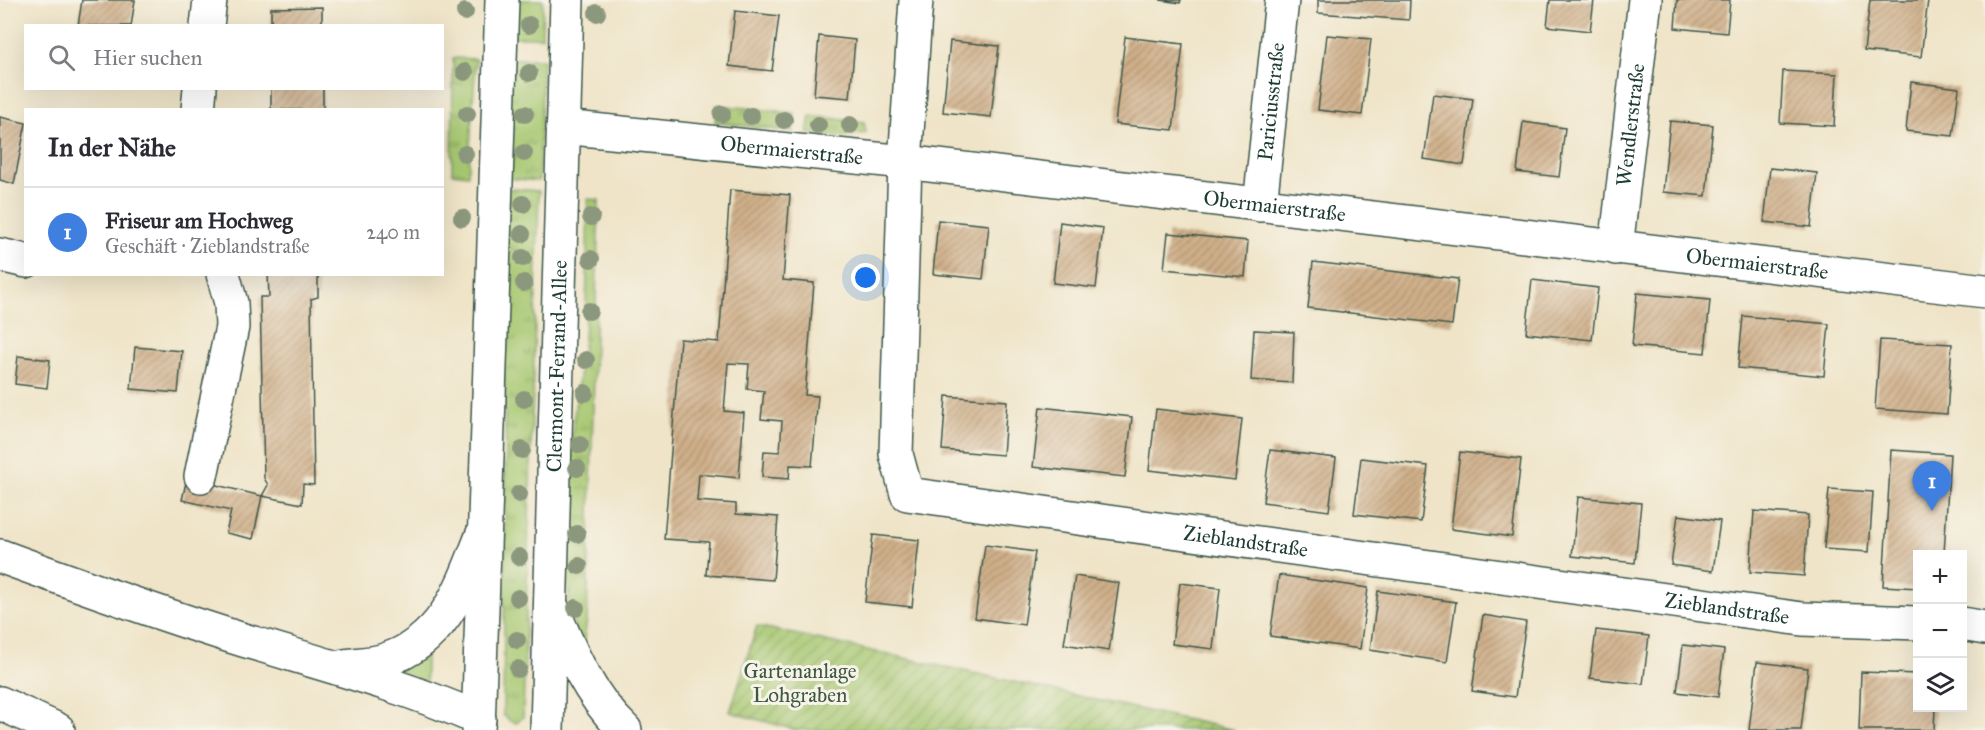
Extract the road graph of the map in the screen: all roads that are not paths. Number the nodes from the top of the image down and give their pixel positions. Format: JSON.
{"nodes":[{"id":1,"x":210,"y":0,"type":"edge"},
{"id":2,"x":502,"y":0,"type":"edge"},
{"id":3,"x":567,"y":0,"type":"edge"},
{"id":4,"x":916,"y":0,"type":"edge"},
{"id":5,"x":1281,"y":0,"type":"edge"},
{"id":6,"x":1645,"y":0,"type":"edge"},
{"id":7,"x":207,"y":24,"type":"edge"},
{"id":8,"x":200,"y":90,"type":"edge"},
{"id":9,"x":198,"y":108,"type":"edge"},
{"id":10,"x":563,"y":127,"type":"junction"},
{"id":11,"x":905,"y":162,"type":"junction"},
{"id":12,"x":1260,"y":205,"type":"junction"},
{"id":13,"x":1616,"y":248,"type":"junction"},
{"id":14,"x":0,"y":255,"type":"edge"},
{"id":15,"x":24,"y":261,"type":"edge"},
{"id":16,"x":224,"y":276,"type":"edge"},
{"id":17,"x":1985,"y":291,"type":"edge"},
{"id":18,"x":201,"y":476,"type":"dead end"},
{"id":19,"x":484,"y":531,"type":"junction"},
{"id":20,"x":0,"y":556,"type":"edge"},
{"id":21,"x":551,"y":605,"type":"junction"},
{"id":22,"x":1913,"y":623,"type":"edge"},
{"id":23,"x":1967,"y":625,"type":"edge"},
{"id":24,"x":1985,"y":628,"type":"edge"},
{"id":25,"x":339,"y":666,"type":"junction"},
{"id":26,"x":0,"y":703,"type":"edge"},
{"id":27,"x":487,"y":726,"type":"edge"},
{"id":28,"x":58,"y":730,"type":"edge"},
{"id":29,"x":547,"y":730,"type":"edge"},
{"id":30,"x":625,"y":730,"type":"edge"}],
"edges":[{"from":1,"to":7,"type":"main road"},
{"from":2,"to":19,"type":"main road"},
{"from":3,"to":10,"type":"main road","name":"Clermont-Ferrand-Allee"},
{"from":4,"to":11,"type":"main road"},
{"from":5,"to":12,"type":"main road","name":"Pariciusstraße"},
{"from":6,"to":13,"type":"main road","name":"Wendlerstraße"},
{"from":8,"to":9,"type":"main road"},
{"from":10,"to":11,"type":"main road","name":"Obermaierstraße"},
{"from":10,"to":21,"type":"main road","name":"Clermont-Ferrand-Allee"},
{"from":11,"to":12,"type":"main road","name":"Obermaierstraße"},
{"from":11,"to":22,"type":"main road","name":"Zieblandstraße"},
{"from":12,"to":13,"type":"main road","name":"Obermaierstraße"},
{"from":13,"to":17,"type":"main road","name":"Obermaierstraße"},
{"from":14,"to":15,"type":"main road"},
{"from":16,"to":18,"type":"main road"},
{"from":19,"to":25,"type":"main road"},
{"from":19,"to":27,"type":"main road"},
{"from":20,"to":25,"type":"main road"},
{"from":21,"to":29,"type":"main road","name":"Clermont-Ferrand-Allee"},
{"from":21,"to":30,"type":"main road"},
{"from":23,"to":24,"type":"main road"},
{"from":25,"to":27,"type":"main road"},
{"from":26,"to":28,"type":"main road"}]}
